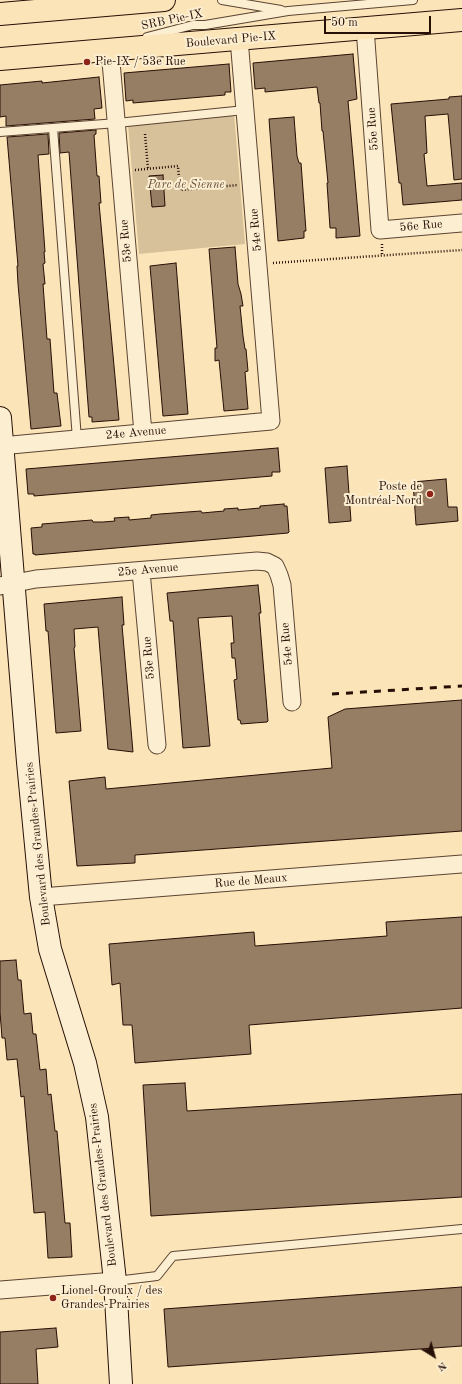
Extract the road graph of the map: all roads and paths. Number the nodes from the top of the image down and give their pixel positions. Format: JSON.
{"nodes":[{"id":1,"x":164,"y":0,"type":"edge"},
{"id":2,"x":222,"y":0,"type":"edge"},
{"id":3,"x":413,"y":0,"type":"edge"},
{"id":4,"x":107,"y":2,"type":"edge"},
{"id":5,"x":66,"y":4,"type":"edge"},
{"id":6,"x":288,"y":11,"type":"junction"},
{"id":7,"x":0,"y":14,"type":"edge"},
{"id":8,"x":462,"y":20,"type":"edge"},
{"id":9,"x":365,"y":28,"type":"junction"},
{"id":10,"x":239,"y":39,"type":"junction"},
{"id":11,"x":110,"y":50,"type":"junction"},
{"id":12,"x":86,"y":52,"type":"junction"},
{"id":13,"x":0,"y":59,"type":"edge"},
{"id":14,"x":245,"y":110,"type":"junction"},
{"id":15,"x":117,"y":123,"type":"junction"},
{"id":16,"x":53,"y":128,"type":"junction"},
{"id":17,"x":0,"y":132,"type":"edge"},
{"id":18,"x":145,"y":134,"type":"dead end"},
{"id":19,"x":148,"y":169,"type":"junction"},
{"id":20,"x":120,"y":171,"type":"junction"},
{"id":21,"x":252,"y":184,"type":"junction"},
{"id":22,"x":462,"y":223,"type":"edge"},
{"id":23,"x":380,"y":230,"type":"joint"},
{"id":24,"x":462,"y":250,"type":"edge"},
{"id":25,"x":258,"y":264,"type":"junction"},
{"id":26,"x":0,"y":418,"type":"edge"},
{"id":27,"x":272,"y":421,"type":"joint"},
{"id":28,"x":143,"y":433,"type":"junction"},
{"id":29,"x":77,"y":439,"type":"junction"},
{"id":30,"x":1,"y":446,"type":"edge"},
{"id":31,"x":141,"y":571,"type":"junction"},
{"id":32,"x":7,"y":585,"type":"edge"},
{"id":33,"x":282,"y":585,"type":"joint"},
{"id":34,"x":292,"y":702,"type":"dead end"},
{"id":35,"x":157,"y":745,"type":"dead end"},
{"id":36,"x":462,"y":864,"type":"edge"},
{"id":37,"x":41,"y":897,"type":"junction"},
{"id":38,"x":462,"y":1229,"type":"edge"},
{"id":39,"x":115,"y":1282,"type":"junction"},
{"id":40,"x":0,"y":1290,"type":"edge"},
{"id":41,"x":121,"y":1384,"type":"edge"}],
"edges":[{"from":1,"to":4,"type":"main road"},
{"from":2,"to":6,"type":"lane","name":"SRB Pie-IX"},
{"from":3,"to":6,"type":"lane","name":"SRB Pie-IX"},
{"from":4,"to":5,"type":"main road"},
{"from":5,"to":7,"type":"main road"},
{"from":6,"to":12,"type":"lane","name":"SRB Pie-IX"},
{"from":8,"to":9,"type":"main road","name":"Boulevard Pie-IX"},
{"from":9,"to":10,"type":"main road","name":"Boulevard Pie-IX"},
{"from":9,"to":23,"type":"street","name":"55e Rue"},
{"from":10,"to":11,"type":"main road","name":"Boulevard Pie-IX"},
{"from":10,"to":14,"type":"street","name":"54e Rue"},
{"from":11,"to":12,"type":"main road","name":"Boulevard Pie-IX"},
{"from":11,"to":15,"type":"street","name":"53e Rue"},
{"from":12,"to":13,"type":"main road","name":"Boulevard Pie-IX"},
{"from":14,"to":15,"type":"lane"},
{"from":14,"to":21,"type":"street","name":"54e Rue"},
{"from":15,"to":16,"type":"lane"},
{"from":15,"to":20,"type":"street","name":"53e Rue"},
{"from":16,"to":17,"type":"lane"},
{"from":16,"to":29,"type":"lane"},
{"from":18,"to":19,"type":"path"},
{"from":19,"to":20,"type":"path"},
{"from":19,"to":21,"type":"path"},
{"from":20,"to":28,"type":"street","name":"53e Rue"},
{"from":21,"to":25,"type":"street","name":"54e Rue"},
{"from":22,"to":23,"type":"street","name":"56e Rue"},
{"from":24,"to":25,"type":"path"},
{"from":25,"to":27,"type":"street","name":"54e Rue"},
{"from":26,"to":30,"type":"main road","name":"Boulevard des Grandes-Prairies"},
{"from":27,"to":28,"type":"street","name":"24e Avenue"},
{"from":28,"to":29,"type":"street","name":"24e Avenue"},
{"from":29,"to":30,"type":"street","name":"24e Avenue"},
{"from":30,"to":32,"type":"main road","name":"Boulevard des Grandes-Prairies"},
{"from":31,"to":32,"type":"street","name":"25e Avenue"},
{"from":31,"to":33,"type":"street","name":"25e Avenue"},
{"from":31,"to":35,"type":"street","name":"53e Rue"},
{"from":32,"to":37,"type":"main road","name":"Boulevard des Grandes-Prairies"},
{"from":33,"to":34,"type":"street","name":"54e Rue"},
{"from":36,"to":37,"type":"street","name":"Rue de Meaux"},
{"from":37,"to":39,"type":"main road","name":"Boulevard des Grandes-Prairies"},
{"from":38,"to":39,"type":"lane"},
{"from":39,"to":40,"type":"street"},
{"from":39,"to":41,"type":"main road","name":"Boulevard des Grandes-Prairies"}]}
